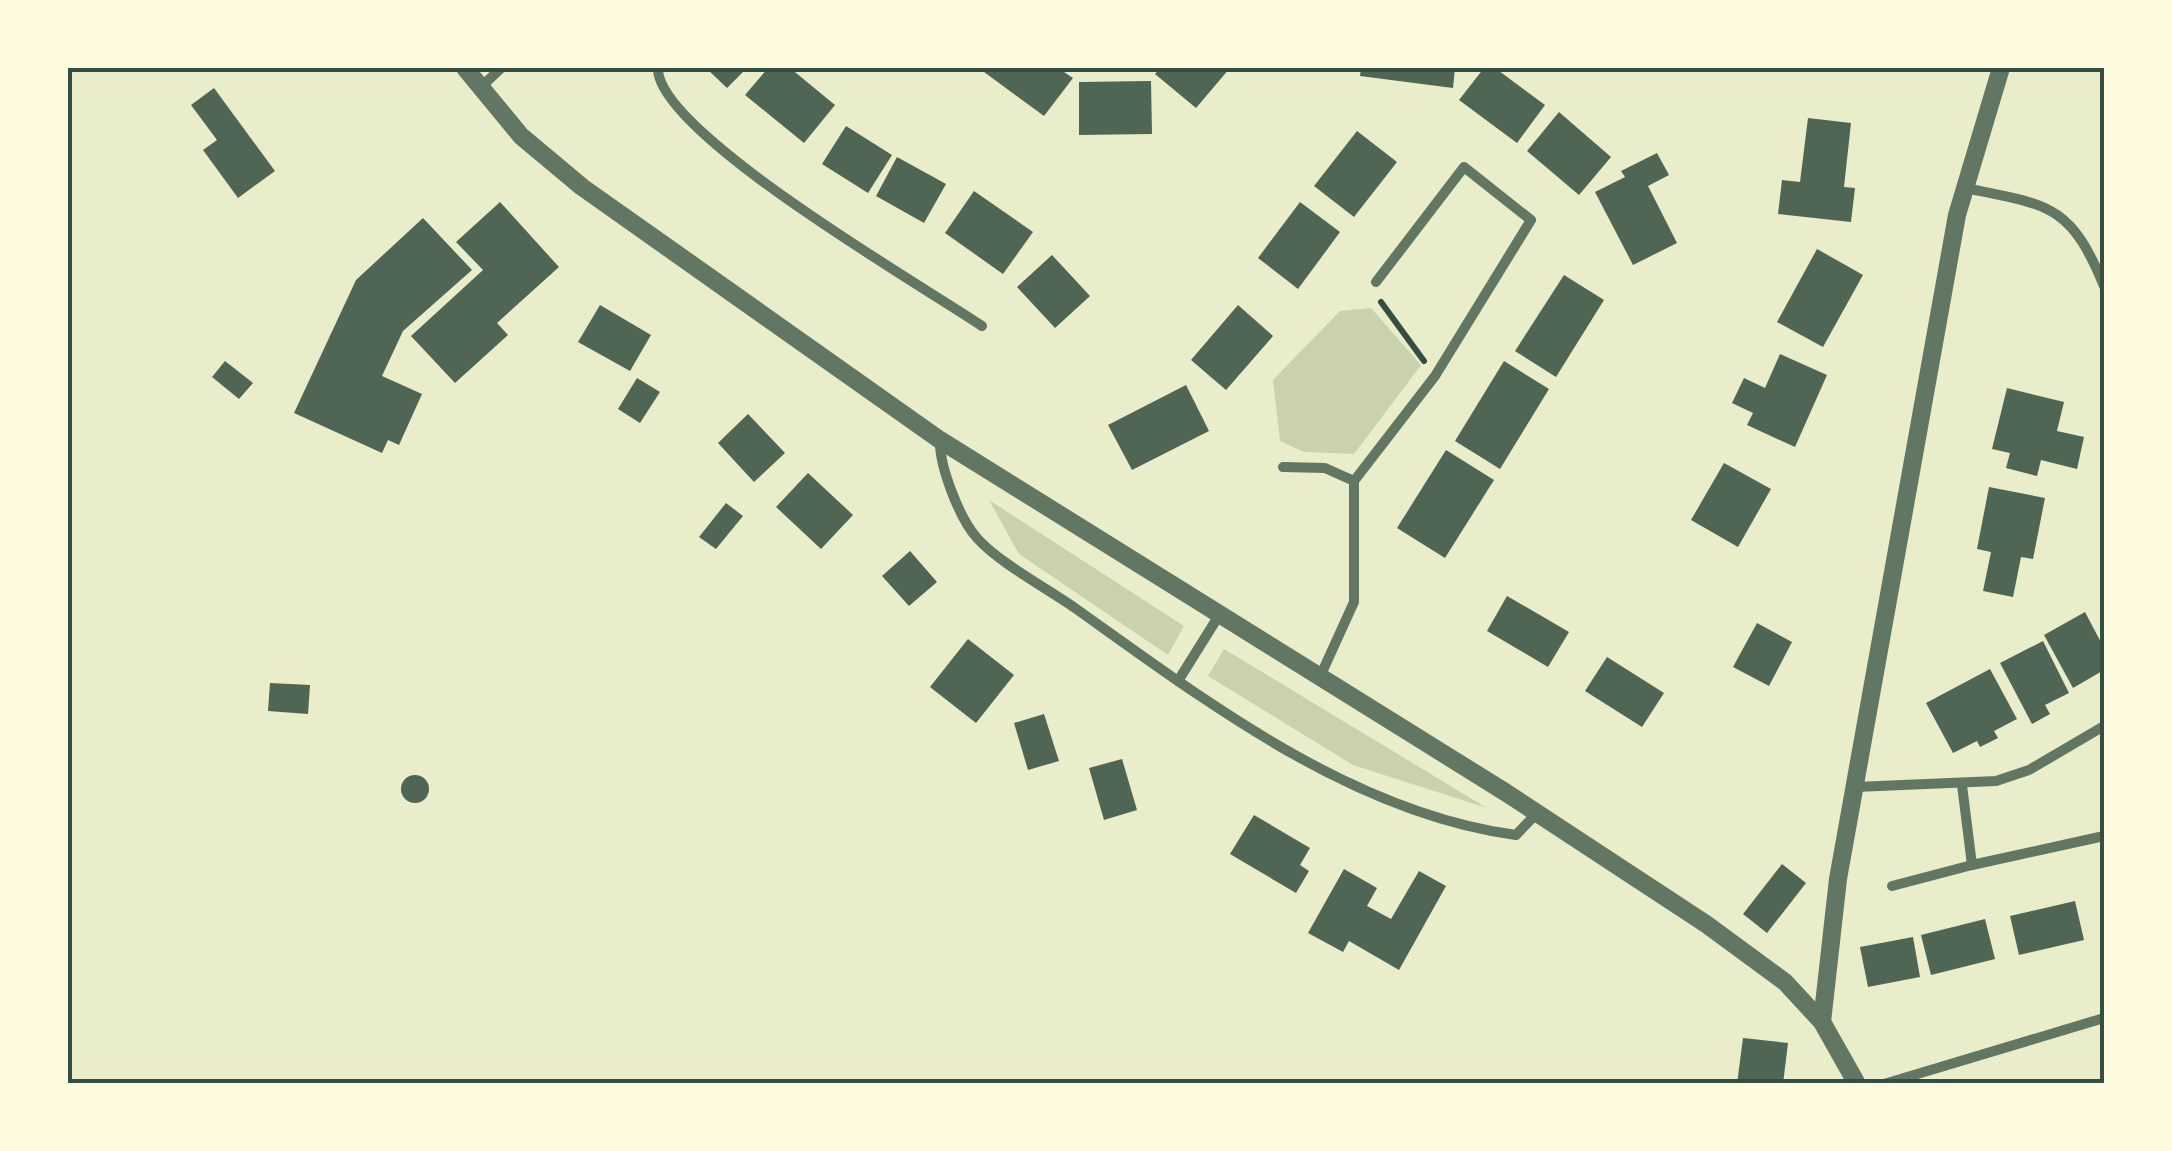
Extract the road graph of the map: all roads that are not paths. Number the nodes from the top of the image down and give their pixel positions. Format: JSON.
{"nodes":[{"id":1,"x":465,"y":68,"type":"edge"},
{"id":2,"x":501,"y":68,"type":"edge"},
{"id":3,"x":658,"y":68,"type":"edge"},
{"id":4,"x":2000,"y":68,"type":"edge"},
{"id":5,"x":481,"y":87,"type":"junction"},
{"id":6,"x":1965,"y":188,"type":"junction"},
{"id":7,"x":1376,"y":282,"type":"road end"},
{"id":8,"x":2104,"y":286,"type":"edge"},
{"id":9,"x":982,"y":326,"type":"dead end"},
{"id":10,"x":940,"y":440,"type":"junction"},
{"id":11,"x":1283,"y":466,"type":"dead end"},
{"id":12,"x":1354,"y":481,"type":"junction"},
{"id":13,"x":1218,"y":617,"type":"junction"},
{"id":14,"x":1319,"y":680,"type":"junction"},
{"id":15,"x":1178,"y":682,"type":"junction"},
{"id":16,"x":2104,"y":726,"type":"edge"},
{"id":17,"x":1962,"y":785,"type":"junction"},
{"id":18,"x":1856,"y":787,"type":"junction"},
{"id":19,"x":1537,"y":814,"type":"junction"},
{"id":20,"x":2104,"y":836,"type":"edge"},
{"id":21,"x":1972,"y":866,"type":"junction"},
{"id":22,"x":1892,"y":886,"type":"dead end"},
{"id":23,"x":2104,"y":1018,"type":"edge"},
{"id":24,"x":1822,"y":1022,"type":"junction"},
{"id":25,"x":1858,"y":1084,"type":"edge"},
{"id":26,"x":1884,"y":1084,"type":"edge"}],
"edges":[{"from":1,"to":5,"type":"street"},
{"from":2,"to":5,"type":"street"},
{"from":3,"to":9,"type":"street"},
{"from":4,"to":6,"type":"street"},
{"from":5,"to":10,"type":"street"},
{"from":6,"to":8,"type":"street"},
{"from":6,"to":18,"type":"street"},
{"from":7,"to":12,"type":"street"},
{"from":10,"to":13,"type":"street"},
{"from":10,"to":15,"type":"street"},
{"from":11,"to":12,"type":"street"},
{"from":12,"to":14,"type":"street"},
{"from":13,"to":14,"type":"street"},
{"from":13,"to":15,"type":"street"},
{"from":14,"to":19,"type":"street"},
{"from":15,"to":19,"type":"street"},
{"from":16,"to":17,"type":"street"},
{"from":17,"to":18,"type":"street"},
{"from":17,"to":21,"type":"street"},
{"from":18,"to":24,"type":"street"},
{"from":19,"to":24,"type":"street"},
{"from":20,"to":21,"type":"street"},
{"from":21,"to":22,"type":"street"},
{"from":23,"to":26,"type":"street"},
{"from":24,"to":25,"type":"street"}]}
